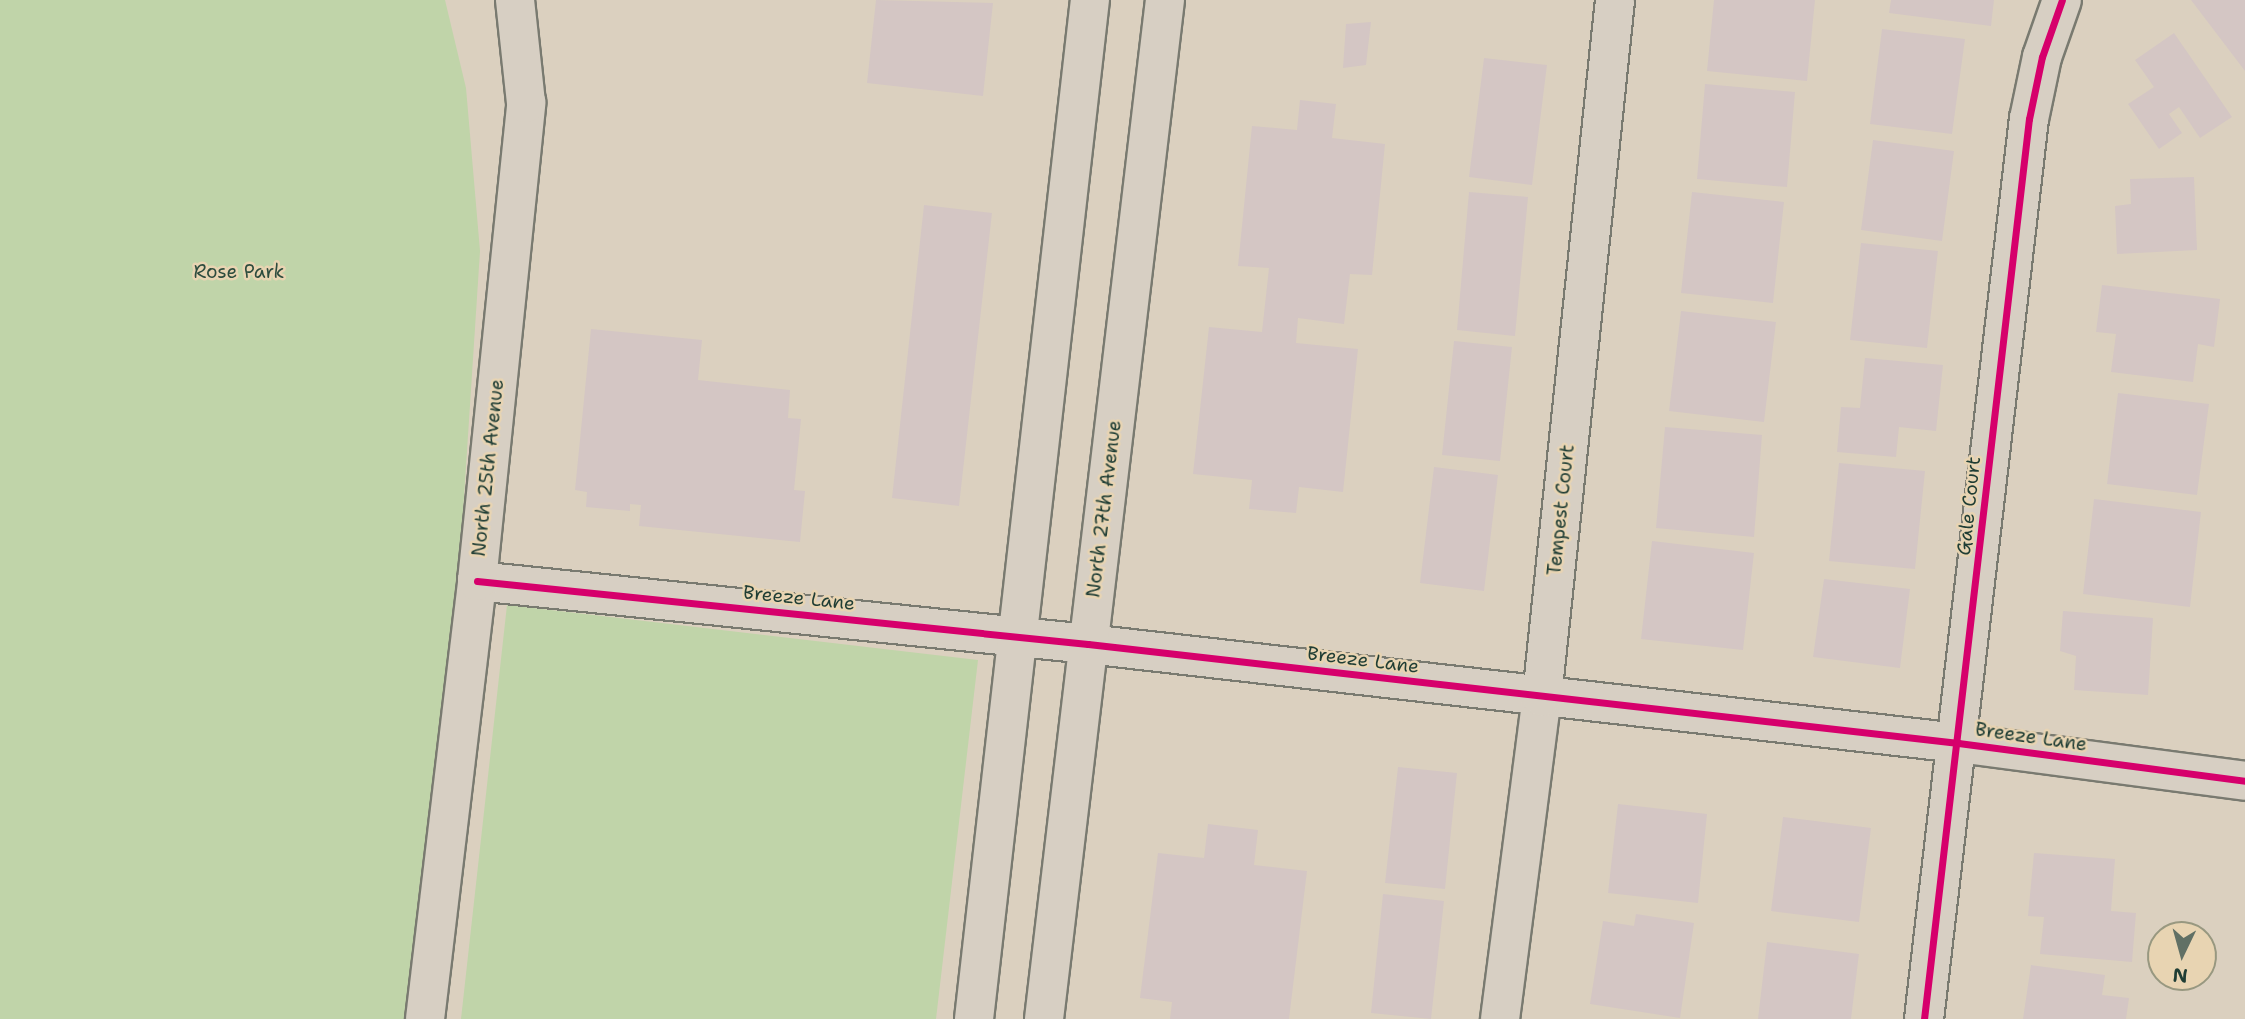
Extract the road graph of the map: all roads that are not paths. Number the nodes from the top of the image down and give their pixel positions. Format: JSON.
{"nodes":[{"id":1,"x":515,"y":0,"type":"edge"},
{"id":2,"x":1090,"y":0,"type":"edge"},
{"id":3,"x":1166,"y":0,"type":"edge"},
{"id":4,"x":1615,"y":0,"type":"edge"},
{"id":5,"x":2062,"y":0,"type":"edge"},
{"id":6,"x":477,"y":581,"type":"junction"},
{"id":7,"x":1018,"y":636,"type":"junction"},
{"id":8,"x":1088,"y":644,"type":"junction"},
{"id":9,"x":1542,"y":697,"type":"junction"},
{"id":10,"x":1958,"y":743,"type":"junction"},
{"id":11,"x":2245,"y":781,"type":"edge"},
{"id":12,"x":425,"y":1019,"type":"edge"},
{"id":13,"x":974,"y":1019,"type":"edge"},
{"id":14,"x":1044,"y":1019,"type":"edge"},
{"id":15,"x":1500,"y":1019,"type":"edge"},
{"id":16,"x":1924,"y":1019,"type":"edge"}],
"edges":[{"from":1,"to":6,"type":"street","name":"North 25th Avenue"},
{"from":2,"to":7,"type":"street"},
{"from":3,"to":8,"type":"street","name":"North 27th Avenue"},
{"from":4,"to":9,"type":"street","name":"Tempest Court"},
{"from":5,"to":10,"type":"street","name":"Gale Court"},
{"from":6,"to":7,"type":"street","name":"Breeze Lane"},
{"from":6,"to":12,"type":"street","name":"North 25th Avenue"},
{"from":7,"to":8,"type":"street","name":"Breeze Lane"},
{"from":7,"to":13,"type":"street"},
{"from":8,"to":9,"type":"street","name":"Breeze Lane"},
{"from":8,"to":14,"type":"street","name":"North 27th Avenue"},
{"from":9,"to":10,"type":"street","name":"Breeze Lane"},
{"from":9,"to":15,"type":"street","name":"Tempest Court"},
{"from":10,"to":11,"type":"street","name":"Breeze Lane"},
{"from":10,"to":16,"type":"street","name":"Gale Court"}]}
